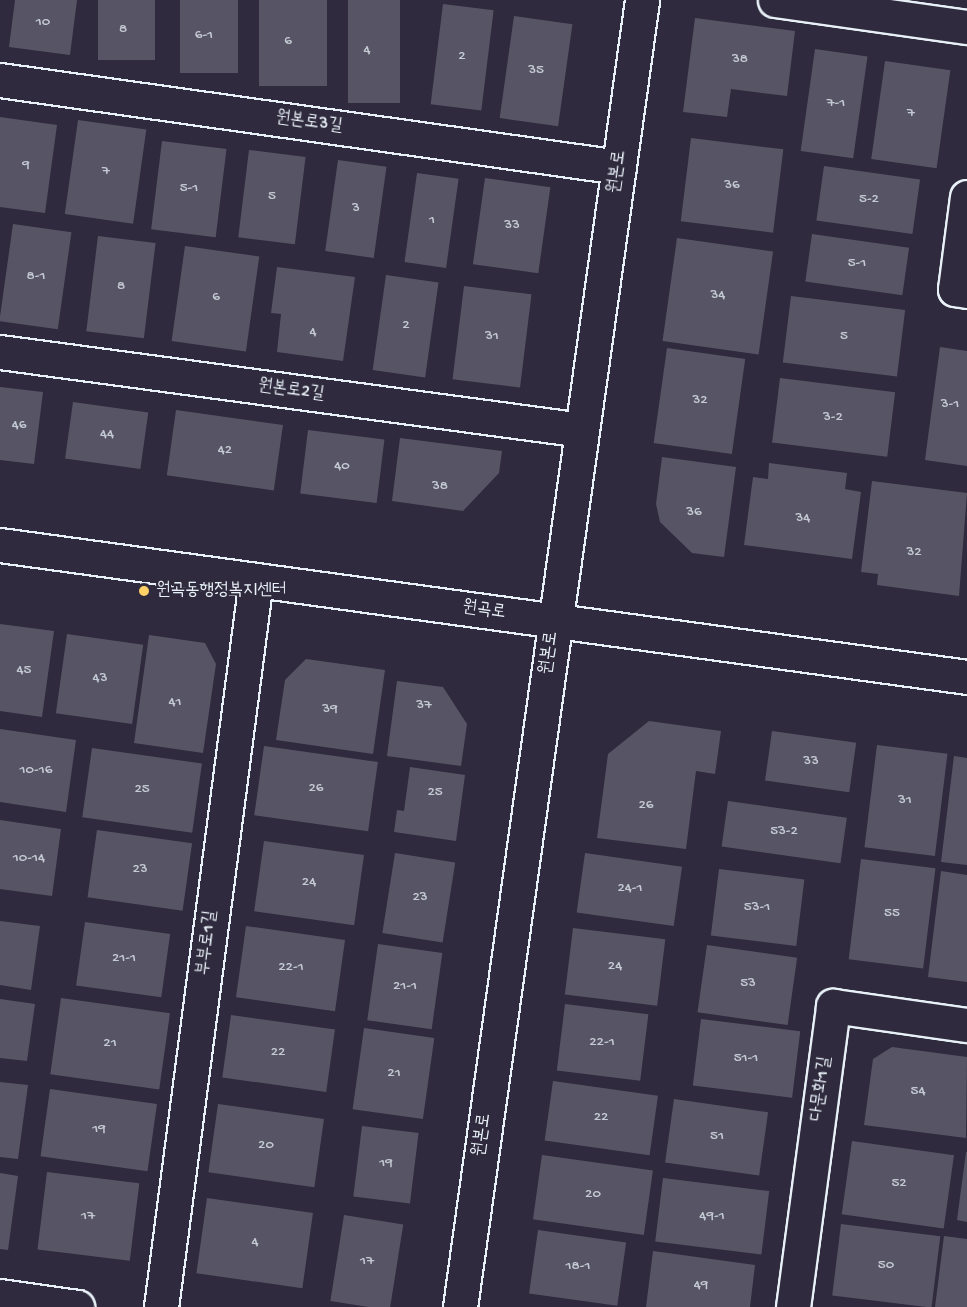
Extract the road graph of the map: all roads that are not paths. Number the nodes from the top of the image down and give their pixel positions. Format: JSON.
{"nodes":[{"id":1,"x":642,"y":0,"type":"edge"},
{"id":2,"x":775,"y":0,"type":"edge"},
{"id":3,"x":967,"y":27,"type":"edge"},
{"id":4,"x":0,"y":80,"type":"edge"},
{"id":5,"x":619,"y":167,"type":"junction"},
{"id":6,"x":967,"y":198,"type":"edge"},
{"id":7,"x":967,"y":291,"type":"edge"},
{"id":8,"x":0,"y":352,"type":"edge"},
{"id":9,"x":582,"y":430,"type":"junction"},
{"id":10,"x":0,"y":545,"type":"edge"},
{"id":11,"x":256,"y":580,"type":"junction"},
{"id":12,"x":555,"y":621,"type":"junction"},
{"id":13,"x":967,"y":677,"type":"edge"},
{"id":14,"x":967,"y":1025,"type":"edge"},
{"id":15,"x":0,"y":1296,"type":"edge"},
{"id":16,"x":76,"y":1307,"type":"edge"},
{"id":17,"x":160,"y":1307,"type":"edge"},
{"id":18,"x":460,"y":1307,"type":"edge"},
{"id":19,"x":793,"y":1307,"type":"edge"}],
"edges":[{"from":1,"to":5,"type":"street","name":"원본로"},
{"from":2,"to":3,"type":"street"},
{"from":4,"to":5,"type":"street","name":"원본로3길"},
{"from":5,"to":9,"type":"street","name":"원본로"},
{"from":6,"to":7,"type":"street"},
{"from":8,"to":9,"type":"street","name":"원본로2길"},
{"from":9,"to":12,"type":"street","name":"원본로"},
{"from":10,"to":11,"type":"street","name":"원곡로"},
{"from":11,"to":12,"type":"street","name":"원곡로"},
{"from":11,"to":17,"type":"street","name":"부부로1길"},
{"from":12,"to":13,"type":"street","name":"원곡로"},
{"from":12,"to":18,"type":"street","name":"원본로"},
{"from":14,"to":19,"type":"street","name":"다문화1길"},
{"from":15,"to":16,"type":"street"}]}
